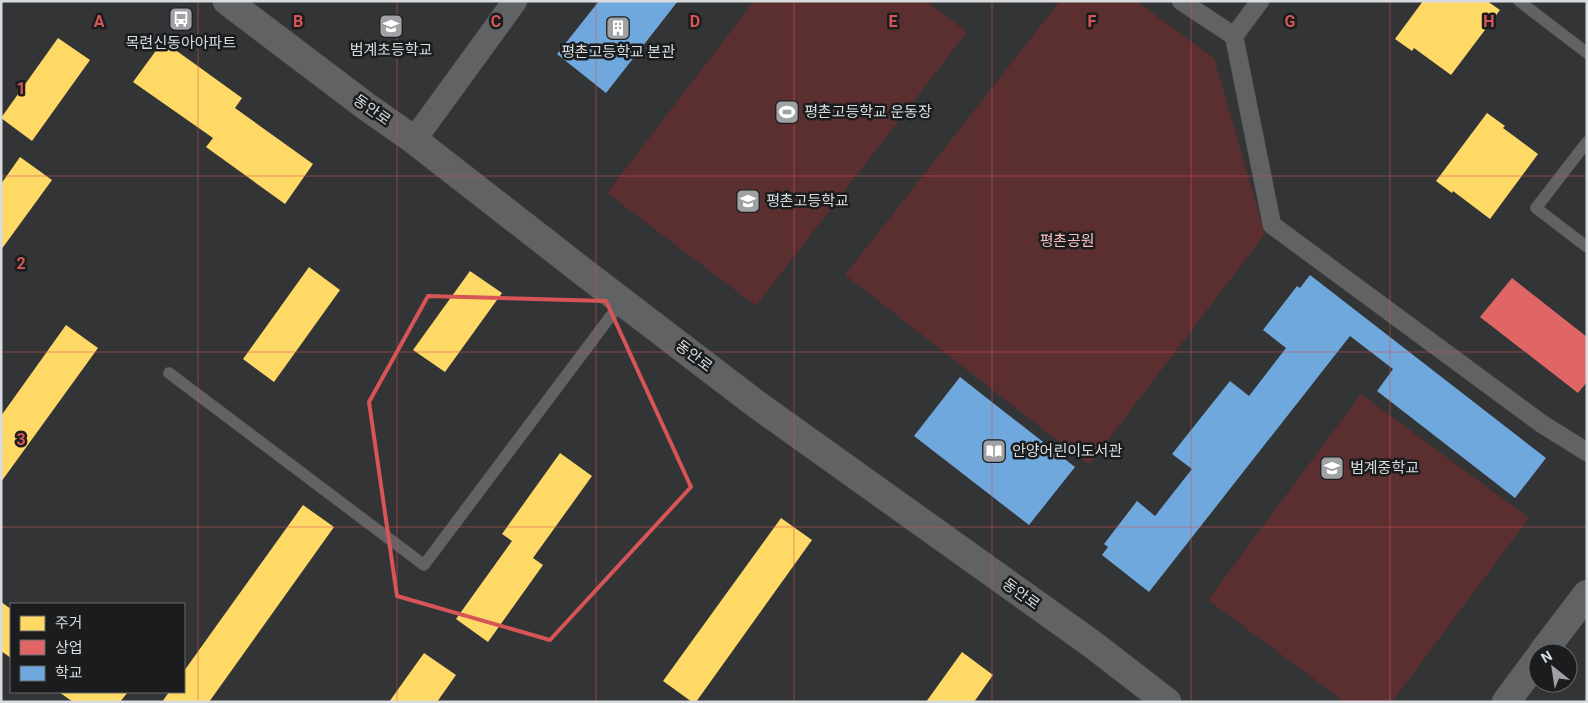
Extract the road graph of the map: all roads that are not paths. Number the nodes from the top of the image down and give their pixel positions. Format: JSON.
{"nodes":[{"id":1,"x":227,"y":1,"type":"edge"},
{"id":2,"x":515,"y":1,"type":"edge"},
{"id":3,"x":1181,"y":1,"type":"edge"},
{"id":4,"x":1260,"y":1,"type":"edge"},
{"id":5,"x":1519,"y":1,"type":"edge"},
{"id":6,"x":1234,"y":36,"type":"junction"},
{"id":7,"x":1587,"y":53,"type":"edge"},
{"id":8,"x":414,"y":140,"type":"junction"},
{"id":9,"x":1587,"y":142,"type":"edge"},
{"id":10,"x":1587,"y":247,"type":"edge"},
{"id":11,"x":622,"y":302,"type":"junction"},
{"id":12,"x":168,"y":374,"type":"dead end"},
{"id":13,"x":1542,"y":424,"type":"junction"},
{"id":14,"x":1587,"y":452,"type":"edge"},
{"id":15,"x":1587,"y":457,"type":"edge"},
{"id":16,"x":1587,"y":594,"type":"edge"},
{"id":17,"x":1550,"y":643,"type":"edge"},
{"id":18,"x":1528,"y":672,"type":"edge"},
{"id":19,"x":1167,"y":702,"type":"edge"},
{"id":20,"x":1506,"y":702,"type":"edge"}],
"edges":[{"from":1,"to":8,"type":"street","name":"동안로"},
{"from":2,"to":8,"type":"street"},
{"from":3,"to":6,"type":"street"},
{"from":4,"to":6,"type":"street"},
{"from":5,"to":7,"type":"lane"},
{"from":6,"to":13,"type":"street"},
{"from":8,"to":11,"type":"street","name":"동안로"},
{"from":9,"to":10,"type":"lane"},
{"from":11,"to":12,"type":"lane"},
{"from":11,"to":19,"type":"street","name":"동안로"},
{"from":13,"to":14,"type":"street"},
{"from":13,"to":15,"type":"street"},
{"from":16,"to":17,"type":"street"},
{"from":18,"to":20,"type":"street"}]}
